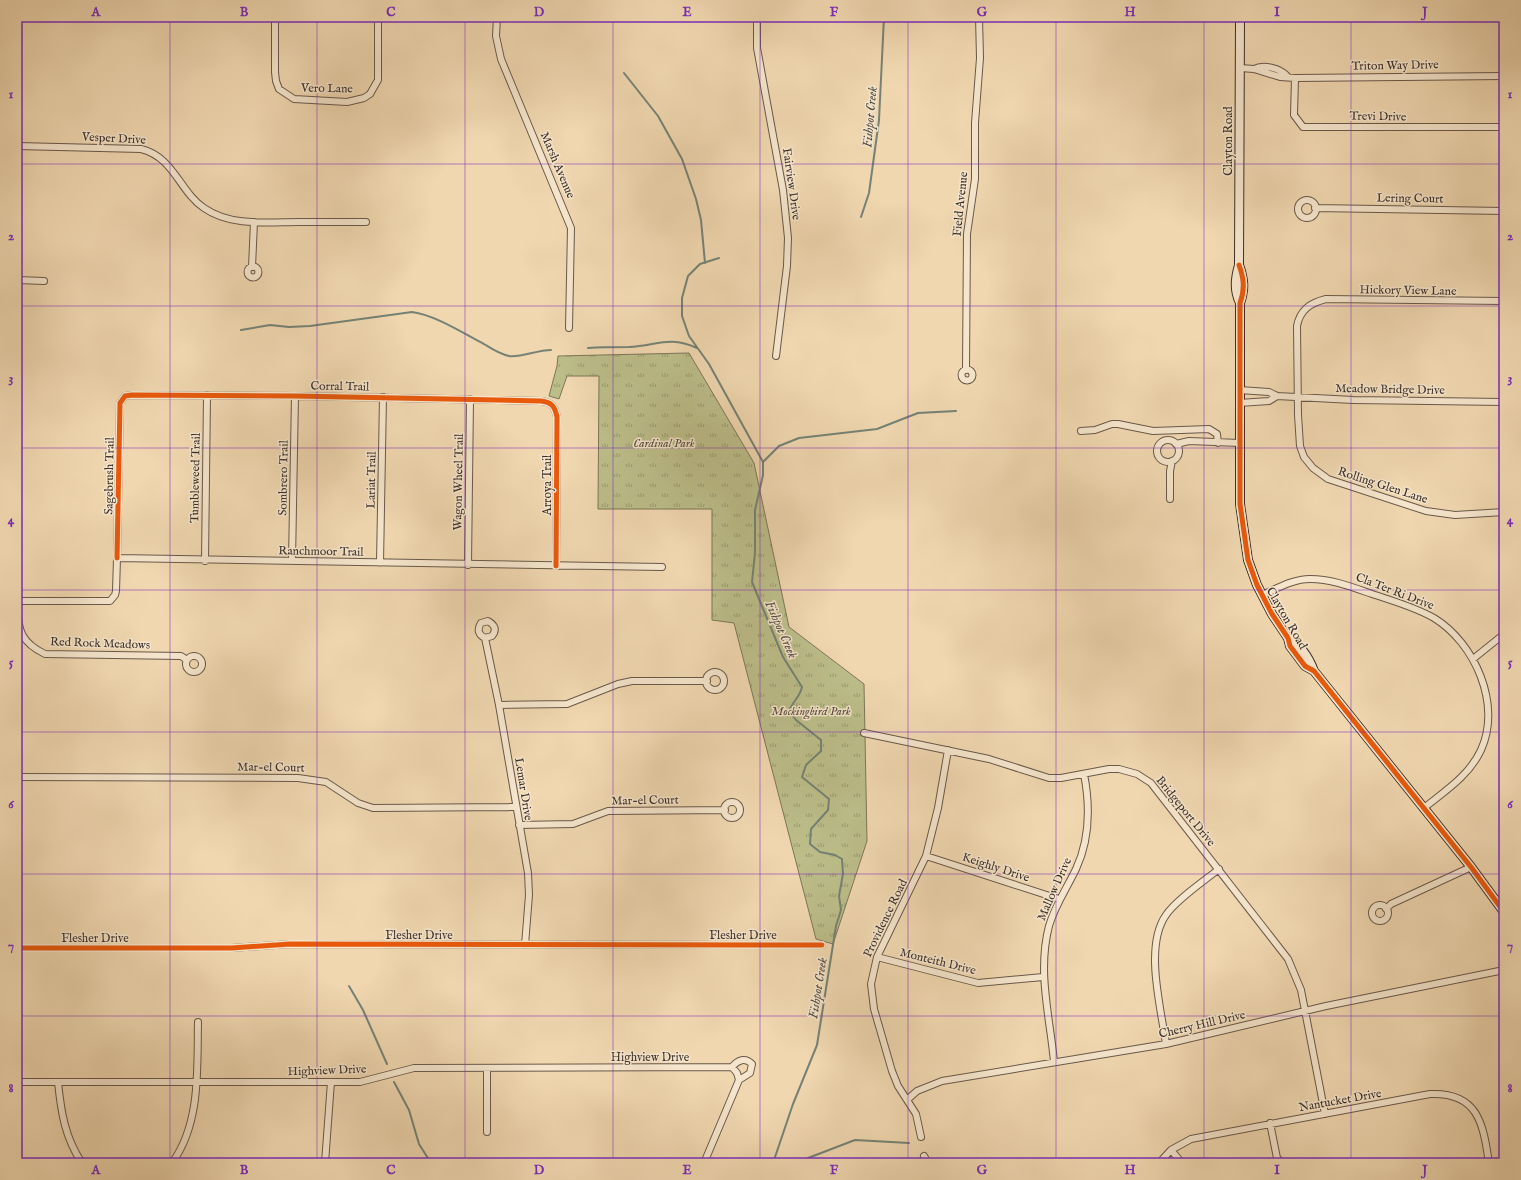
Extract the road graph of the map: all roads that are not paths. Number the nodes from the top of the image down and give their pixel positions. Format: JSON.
{"nodes":[{"id":1,"x":275,"y":17,"type":"edge"},
{"id":2,"x":378,"y":17,"type":"edge"},
{"id":3,"x":497,"y":17,"type":"edge"},
{"id":4,"x":757,"y":17,"type":"edge"},
{"id":5,"x":979,"y":17,"type":"edge"},
{"id":6,"x":1240,"y":17,"type":"edge"},
{"id":7,"x":1240,"y":68,"type":"junction"},
{"id":8,"x":1504,"y":76,"type":"edge"},
{"id":9,"x":1294,"y":78,"type":"junction"},
{"id":10,"x":1504,"y":127,"type":"edge"},
{"id":11,"x":17,"y":146,"type":"edge"},
{"id":12,"x":1315,"y":208,"type":"dead end"},
{"id":13,"x":1504,"y":211,"type":"edge"},
{"id":14,"x":254,"y":222,"type":"junction"},
{"id":15,"x":366,"y":222,"type":"dead end"},
{"id":16,"x":252,"y":266,"type":"dead end"},
{"id":17,"x":17,"y":280,"type":"edge"},
{"id":18,"x":44,"y":281,"type":"dead end"},
{"id":19,"x":1504,"y":301,"type":"edge"},
{"id":20,"x":1312,"y":304,"type":"joint"},
{"id":21,"x":569,"y":328,"type":"dead end"},
{"id":22,"x":776,"y":356,"type":"dead end"},
{"id":23,"x":966,"y":370,"type":"dead end"},
{"id":24,"x":1239,"y":390,"type":"junction"},
{"id":25,"x":207,"y":395,"type":"junction"},
{"id":26,"x":124,"y":396,"type":"joint"},
{"id":27,"x":295,"y":396,"type":"junction"},
{"id":28,"x":1277,"y":396,"type":"junction"},
{"id":29,"x":1298,"y":396,"type":"junction"},
{"id":30,"x":383,"y":397,"type":"junction"},
{"id":31,"x":470,"y":399,"type":"junction"},
{"id":32,"x":1504,"y":402,"type":"edge"},
{"id":33,"x":1239,"y":403,"type":"junction"},
{"id":34,"x":554,"y":406,"type":"joint"},
{"id":35,"x":1081,"y":431,"type":"dead end"},
{"id":36,"x":1218,"y":443,"type":"junction"},
{"id":37,"x":1176,"y":444,"type":"junction"},
{"id":38,"x":1240,"y":444,"type":"junction"},
{"id":39,"x":1172,"y":461,"type":"junction"},
{"id":40,"x":1170,"y":499,"type":"dead end"},
{"id":41,"x":1504,"y":512,"type":"edge"},
{"id":42,"x":117,"y":558,"type":"junction"},
{"id":43,"x":205,"y":561,"type":"junction"},
{"id":44,"x":292,"y":561,"type":"junction"},
{"id":45,"x":380,"y":563,"type":"junction"},
{"id":46,"x":468,"y":565,"type":"junction"},
{"id":47,"x":556,"y":566,"type":"junction"},
{"id":48,"x":662,"y":567,"type":"dead end"},
{"id":49,"x":1262,"y":595,"type":"junction"},
{"id":50,"x":17,"y":601,"type":"edge"},
{"id":51,"x":17,"y":607,"type":"edge"},
{"id":52,"x":1504,"y":634,"type":"edge"},
{"id":53,"x":485,"y":638,"type":"dead end"},
{"id":54,"x":1473,"y":659,"type":"junction"},
{"id":55,"x":188,"y":660,"type":"dead end"},
{"id":56,"x":706,"y":681,"type":"dead end"},
{"id":57,"x":499,"y":705,"type":"junction"},
{"id":58,"x":864,"y":733,"type":"dead end"},
{"id":59,"x":948,"y":750,"type":"junction"},
{"id":60,"x":1084,"y":774,"type":"junction"},
{"id":61,"x":17,"y":777,"type":"edge"},
{"id":62,"x":516,"y":808,"type":"junction"},
{"id":63,"x":1424,"y":808,"type":"junction"},
{"id":64,"x":725,"y":810,"type":"dead end"},
{"id":65,"x":519,"y":825,"type":"junction"},
{"id":66,"x":926,"y":856,"type":"junction"},
{"id":67,"x":1471,"y":867,"type":"junction"},
{"id":68,"x":1219,"y":869,"type":"junction"},
{"id":69,"x":1060,"y":899,"type":"junction"},
{"id":70,"x":1386,"y":909,"type":"dead end"},
{"id":71,"x":1504,"y":912,"type":"edge"},
{"id":72,"x":525,"y":945,"type":"junction"},
{"id":73,"x":822,"y":945,"type":"dead end"},
{"id":74,"x":17,"y":948,"type":"edge"},
{"id":75,"x":877,"y":957,"type":"junction"},
{"id":76,"x":1504,"y":970,"type":"edge"},
{"id":77,"x":1043,"y":977,"type":"junction"},
{"id":78,"x":1306,"y":1011,"type":"junction"},
{"id":79,"x":198,"y":1022,"type":"dead end"},
{"id":80,"x":1166,"y":1044,"type":"junction"},
{"id":81,"x":1054,"y":1062,"type":"junction"},
{"id":82,"x":732,"y":1067,"type":"junction"},
{"id":83,"x":487,"y":1068,"type":"junction"},
{"id":84,"x":739,"y":1080,"type":"junction"},
{"id":85,"x":17,"y":1082,"type":"edge"},
{"id":86,"x":58,"y":1082,"type":"junction"},
{"id":87,"x":197,"y":1082,"type":"junction"},
{"id":88,"x":331,"y":1082,"type":"junction"},
{"id":89,"x":907,"y":1100,"type":"junction"},
{"id":90,"x":1325,"y":1114,"type":"junction"},
{"id":91,"x":1270,"y":1123,"type":"junction"},
{"id":92,"x":487,"y":1132,"type":"dead end"},
{"id":93,"x":922,"y":1137,"type":"dead end"},
{"id":94,"x":1171,"y":1150,"type":"junction"},
{"id":95,"x":924,"y":1156,"type":"dead end"},
{"id":96,"x":82,"y":1163,"type":"edge"},
{"id":97,"x":172,"y":1163,"type":"edge"},
{"id":98,"x":325,"y":1163,"type":"edge"},
{"id":99,"x":704,"y":1163,"type":"edge"},
{"id":100,"x":928,"y":1163,"type":"edge"},
{"id":101,"x":1159,"y":1163,"type":"edge"},
{"id":102,"x":1182,"y":1163,"type":"edge"},
{"id":103,"x":1283,"y":1163,"type":"edge"},
{"id":104,"x":1489,"y":1163,"type":"edge"}],
"edges":[{"from":1,"to":2,"type":"street","name":"Vero Lane"},
{"from":3,"to":21,"type":"street","name":"Marsh Avenue"},
{"from":4,"to":22,"type":"street","name":"Fairview Drive"},
{"from":5,"to":23,"type":"street","name":"Field Avenue"},
{"from":6,"to":7,"type":"main road","name":"Clayton Road"},
{"from":7,"to":9,"type":"street","name":"Triton Way Drive"},
{"from":7,"to":24,"type":"main road","name":"Clayton Road"},
{"from":8,"to":9,"type":"street","name":"Triton Way Drive"},
{"from":9,"to":10,"type":"street","name":"Trevi Drive"},
{"from":11,"to":14,"type":"street","name":"Vesper Drive"},
{"from":12,"to":13,"type":"street","name":"Lering Court"},
{"from":14,"to":15,"type":"street","name":"Vesper Drive"},
{"from":14,"to":16,"type":"street"},
{"from":17,"to":18,"type":"street"},
{"from":19,"to":20,"type":"street","name":"Hickory View Lane"},
{"from":20,"to":29,"type":"street","name":"Rolling Glen Lane"},
{"from":24,"to":28,"type":"street","name":"Meadow Bridge Drive"},
{"from":24,"to":33,"type":"main road","name":"Clayton Road"},
{"from":25,"to":26,"type":"street","name":"Corral Trail"},
{"from":25,"to":27,"type":"street","name":"Corral Trail"},
{"from":25,"to":43,"type":"street","name":"Tumbleweed Trail"},
{"from":26,"to":42,"type":"street","name":"Sagebrush Trail"},
{"from":27,"to":30,"type":"street","name":"Corral Trail"},
{"from":27,"to":44,"type":"street","name":"Sombrero Trail"},
{"from":28,"to":29,"type":"street","name":"Meadow Bridge Drive"},
{"from":28,"to":33,"type":"street","name":"Meadow Bridge Drive"},
{"from":29,"to":32,"type":"street","name":"Meadow Bridge Drive"},
{"from":29,"to":41,"type":"street","name":"Rolling Glen Lane"},
{"from":30,"to":31,"type":"street","name":"Corral Trail"},
{"from":30,"to":45,"type":"street","name":"Lariat Trail"},
{"from":31,"to":34,"type":"street","name":"Corral Trail"},
{"from":31,"to":46,"type":"street","name":"Wagon Wheel Trail"},
{"from":33,"to":38,"type":"main road","name":"Clayton Road"},
{"from":34,"to":47,"type":"street","name":"Arroya Trail"},
{"from":35,"to":36,"type":"street"},
{"from":36,"to":37,"type":"street"},
{"from":36,"to":38,"type":"street"},
{"from":37,"to":39,"type":"street"},
{"from":37,"to":39,"type":"street"},
{"from":38,"to":49,"type":"main road","name":"Clayton Road"},
{"from":39,"to":40,"type":"street"},
{"from":42,"to":43,"type":"street","name":"Ranchmoor Trail"},
{"from":42,"to":50,"type":"street"},
{"from":43,"to":44,"type":"street","name":"Ranchmoor Trail"},
{"from":44,"to":45,"type":"street","name":"Ranchmoor Trail"},
{"from":45,"to":46,"type":"street","name":"Ranchmoor Trail"},
{"from":46,"to":47,"type":"street","name":"Ranchmoor Trail"},
{"from":47,"to":48,"type":"street","name":"Ranchmoor Trail"},
{"from":49,"to":54,"type":"street","name":"Cla Ter Ri Drive"},
{"from":49,"to":63,"type":"main road","name":"Clayton Road"},
{"from":51,"to":55,"type":"street","name":"Red Rock Meadows"},
{"from":52,"to":54,"type":"street"},
{"from":53,"to":57,"type":"street","name":"Lemar Drive"},
{"from":54,"to":63,"type":"street","name":"Cla Ter Ri Drive"},
{"from":56,"to":57,"type":"street"},
{"from":57,"to":62,"type":"street","name":"Lemar Drive"},
{"from":58,"to":59,"type":"street","name":"Bridgeport Drive"},
{"from":59,"to":60,"type":"street","name":"Bridgeport Drive"},
{"from":59,"to":66,"type":"street","name":"Providence Road"},
{"from":60,"to":68,"type":"street","name":"Bridgeport Drive"},
{"from":60,"to":69,"type":"street","name":"Mallow Drive"},
{"from":61,"to":62,"type":"street","name":"Mar-el Court"},
{"from":62,"to":65,"type":"street","name":"Lemar Drive"},
{"from":63,"to":67,"type":"main road","name":"Clayton Road"},
{"from":64,"to":65,"type":"street","name":"Mar-el Court"},
{"from":65,"to":72,"type":"street","name":"Lemar Drive"},
{"from":66,"to":69,"type":"street","name":"Keighly Drive"},
{"from":66,"to":75,"type":"street","name":"Providence Road"},
{"from":67,"to":70,"type":"street"},
{"from":67,"to":71,"type":"main road","name":"Clayton Road"},
{"from":68,"to":78,"type":"street","name":"Bridgeport Drive"},
{"from":68,"to":80,"type":"street"},
{"from":69,"to":77,"type":"street","name":"Mallow Drive"},
{"from":72,"to":73,"type":"street","name":"Flesher Drive"},
{"from":72,"to":74,"type":"street","name":"Flesher Drive"},
{"from":75,"to":77,"type":"street","name":"Monteith Drive"},
{"from":75,"to":89,"type":"street","name":"Providence Road"},
{"from":76,"to":78,"type":"street","name":"Cherry Hill Drive"},
{"from":77,"to":81,"type":"street","name":"Mallow Drive"},
{"from":78,"to":80,"type":"street","name":"Cherry Hill Drive"},
{"from":78,"to":90,"type":"street","name":"Bridgeport Drive"},
{"from":79,"to":87,"type":"street"},
{"from":80,"to":81,"type":"street","name":"Cherry Hill Drive"},
{"from":81,"to":89,"type":"street","name":"Cherry Hill Drive"},
{"from":82,"to":83,"type":"street","name":"Highview Drive"},
{"from":82,"to":84,"type":"street"},
{"from":82,"to":84,"type":"street","name":"Highview Drive"},
{"from":83,"to":88,"type":"street","name":"Highview Drive"},
{"from":83,"to":92,"type":"street"},
{"from":84,"to":99,"type":"street","name":"Highview Drive"},
{"from":85,"to":86,"type":"street","name":"Highview Drive"},
{"from":86,"to":87,"type":"street","name":"Highview Drive"},
{"from":86,"to":96,"type":"street"},
{"from":87,"to":88,"type":"street","name":"Highview Drive"},
{"from":87,"to":97,"type":"street"},
{"from":88,"to":98,"type":"street"},
{"from":89,"to":93,"type":"street","name":"Providence Road"},
{"from":90,"to":91,"type":"street","name":"Nantucket Drive"},
{"from":90,"to":104,"type":"street","name":"Nantucket Drive"},
{"from":91,"to":94,"type":"street","name":"Nantucket Drive"},
{"from":91,"to":103,"type":"street"},
{"from":94,"to":101,"type":"street","name":"Nantucket Drive"},
{"from":94,"to":102,"type":"street"},
{"from":95,"to":100,"type":"street"}]}
